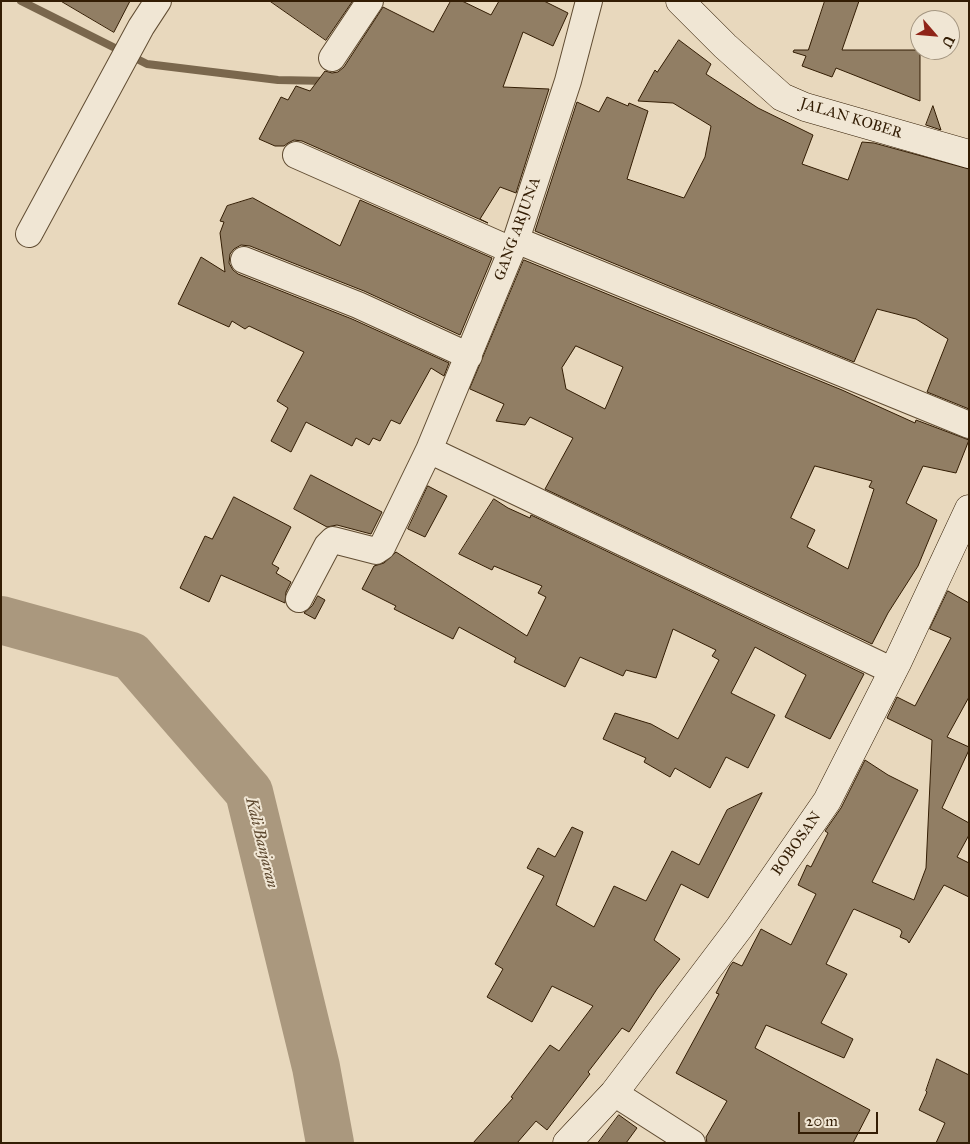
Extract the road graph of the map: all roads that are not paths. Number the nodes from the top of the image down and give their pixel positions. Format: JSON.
{"nodes":[{"id":1,"x":158,"y":1,"type":"edge"},
{"id":2,"x":370,"y":1,"type":"edge"},
{"id":3,"x":589,"y":1,"type":"edge"},
{"id":4,"x":680,"y":1,"type":"edge"},
{"id":5,"x":332,"y":58,"type":"dead end"},
{"id":6,"x":969,"y":154,"type":"edge"},
{"id":7,"x":296,"y":155,"type":"dead end"},
{"id":8,"x":29,"y":234,"type":"dead end"},
{"id":9,"x":514,"y":245,"type":"junction"},
{"id":10,"x":244,"y":260,"type":"dead end"},
{"id":11,"x":469,"y":356,"type":"junction"},
{"id":12,"x":969,"y":425,"type":"edge"},
{"id":13,"x":429,"y":450,"type":"junction"},
{"id":14,"x":969,"y":509,"type":"edge"},
{"id":15,"x":299,"y":599,"type":"dead end"},
{"id":16,"x":893,"y":671,"type":"junction"},
{"id":17,"x":614,"y":1093,"type":"junction"},
{"id":18,"x":567,"y":1143,"type":"edge"},
{"id":19,"x":692,"y":1143,"type":"edge"}],
"edges":[{"from":1,"to":8,"type":"street"},
{"from":2,"to":5,"type":"street"},
{"from":3,"to":9,"type":"street","name":"GANG ARJUNA"},
{"from":4,"to":6,"type":"street","name":"JALAN KOBER"},
{"from":7,"to":9,"type":"street"},
{"from":9,"to":11,"type":"street","name":"GANG ARJUNA"},
{"from":9,"to":12,"type":"street"},
{"from":10,"to":11,"type":"street"},
{"from":11,"to":13,"type":"street","name":"GANG ARJUNA"},
{"from":13,"to":15,"type":"street","name":"GANG ARJUNA"},
{"from":13,"to":16,"type":"street"},
{"from":14,"to":16,"type":"street","name":"BOBOSAN"},
{"from":16,"to":17,"type":"street","name":"BOBOSAN"},
{"from":17,"to":18,"type":"street","name":"BOBOSAN"},
{"from":17,"to":19,"type":"street"}]}
